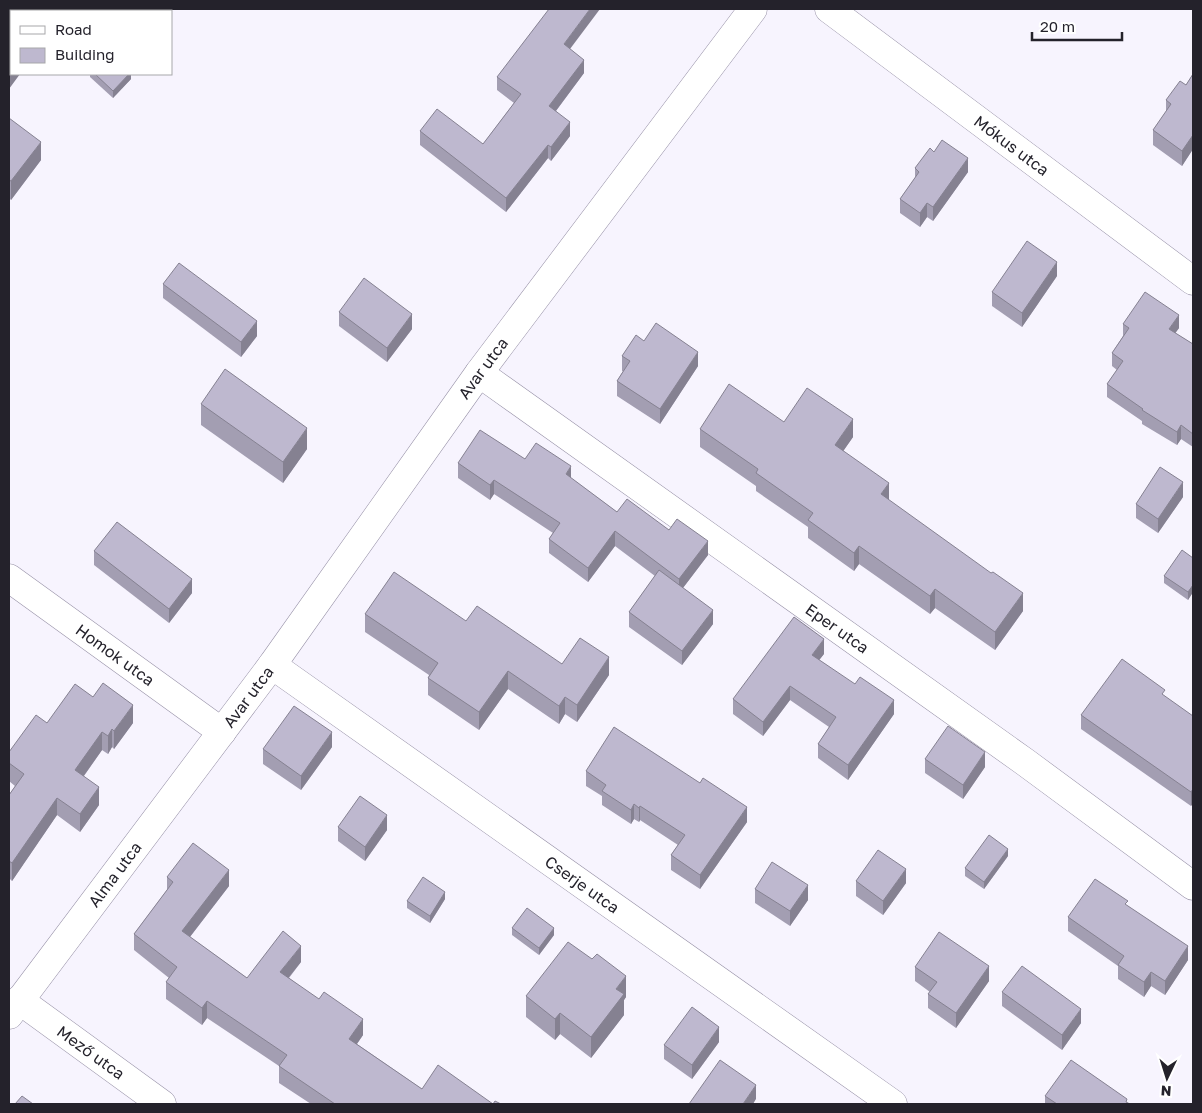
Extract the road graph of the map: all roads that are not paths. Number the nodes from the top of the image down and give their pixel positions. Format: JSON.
{"nodes":[{"id":1,"x":753,"y":9,"type":"edge"},
{"id":2,"x":829,"y":9,"type":"edge"},
{"id":3,"x":1193,"y":281,"type":"edge"},
{"id":4,"x":479,"y":373,"type":"junction"},
{"id":5,"x":9,"y":578,"type":"edge"},
{"id":6,"x":272,"y":665,"type":"junction"},
{"id":7,"x":222,"y":732,"type":"junction"},
{"id":8,"x":1193,"y":886,"type":"edge"},
{"id":9,"x":14,"y":1008,"type":"edge"},
{"id":10,"x":162,"y":1104,"type":"edge"},
{"id":11,"x":893,"y":1104,"type":"edge"}],
"edges":[{"from":1,"to":4,"type":"street","name":"Avar utca"},
{"from":2,"to":3,"type":"street","name":"Mókus utca"},
{"from":4,"to":6,"type":"street","name":"Avar utca"},
{"from":4,"to":8,"type":"street","name":"Eper utca"},
{"from":5,"to":7,"type":"street","name":"Homok utca"},
{"from":6,"to":7,"type":"street","name":"Avar utca"},
{"from":6,"to":11,"type":"street","name":"Cserje utca"},
{"from":7,"to":9,"type":"street","name":"Alma utca"},
{"from":9,"to":10,"type":"street","name":"Mező utca"}]}
